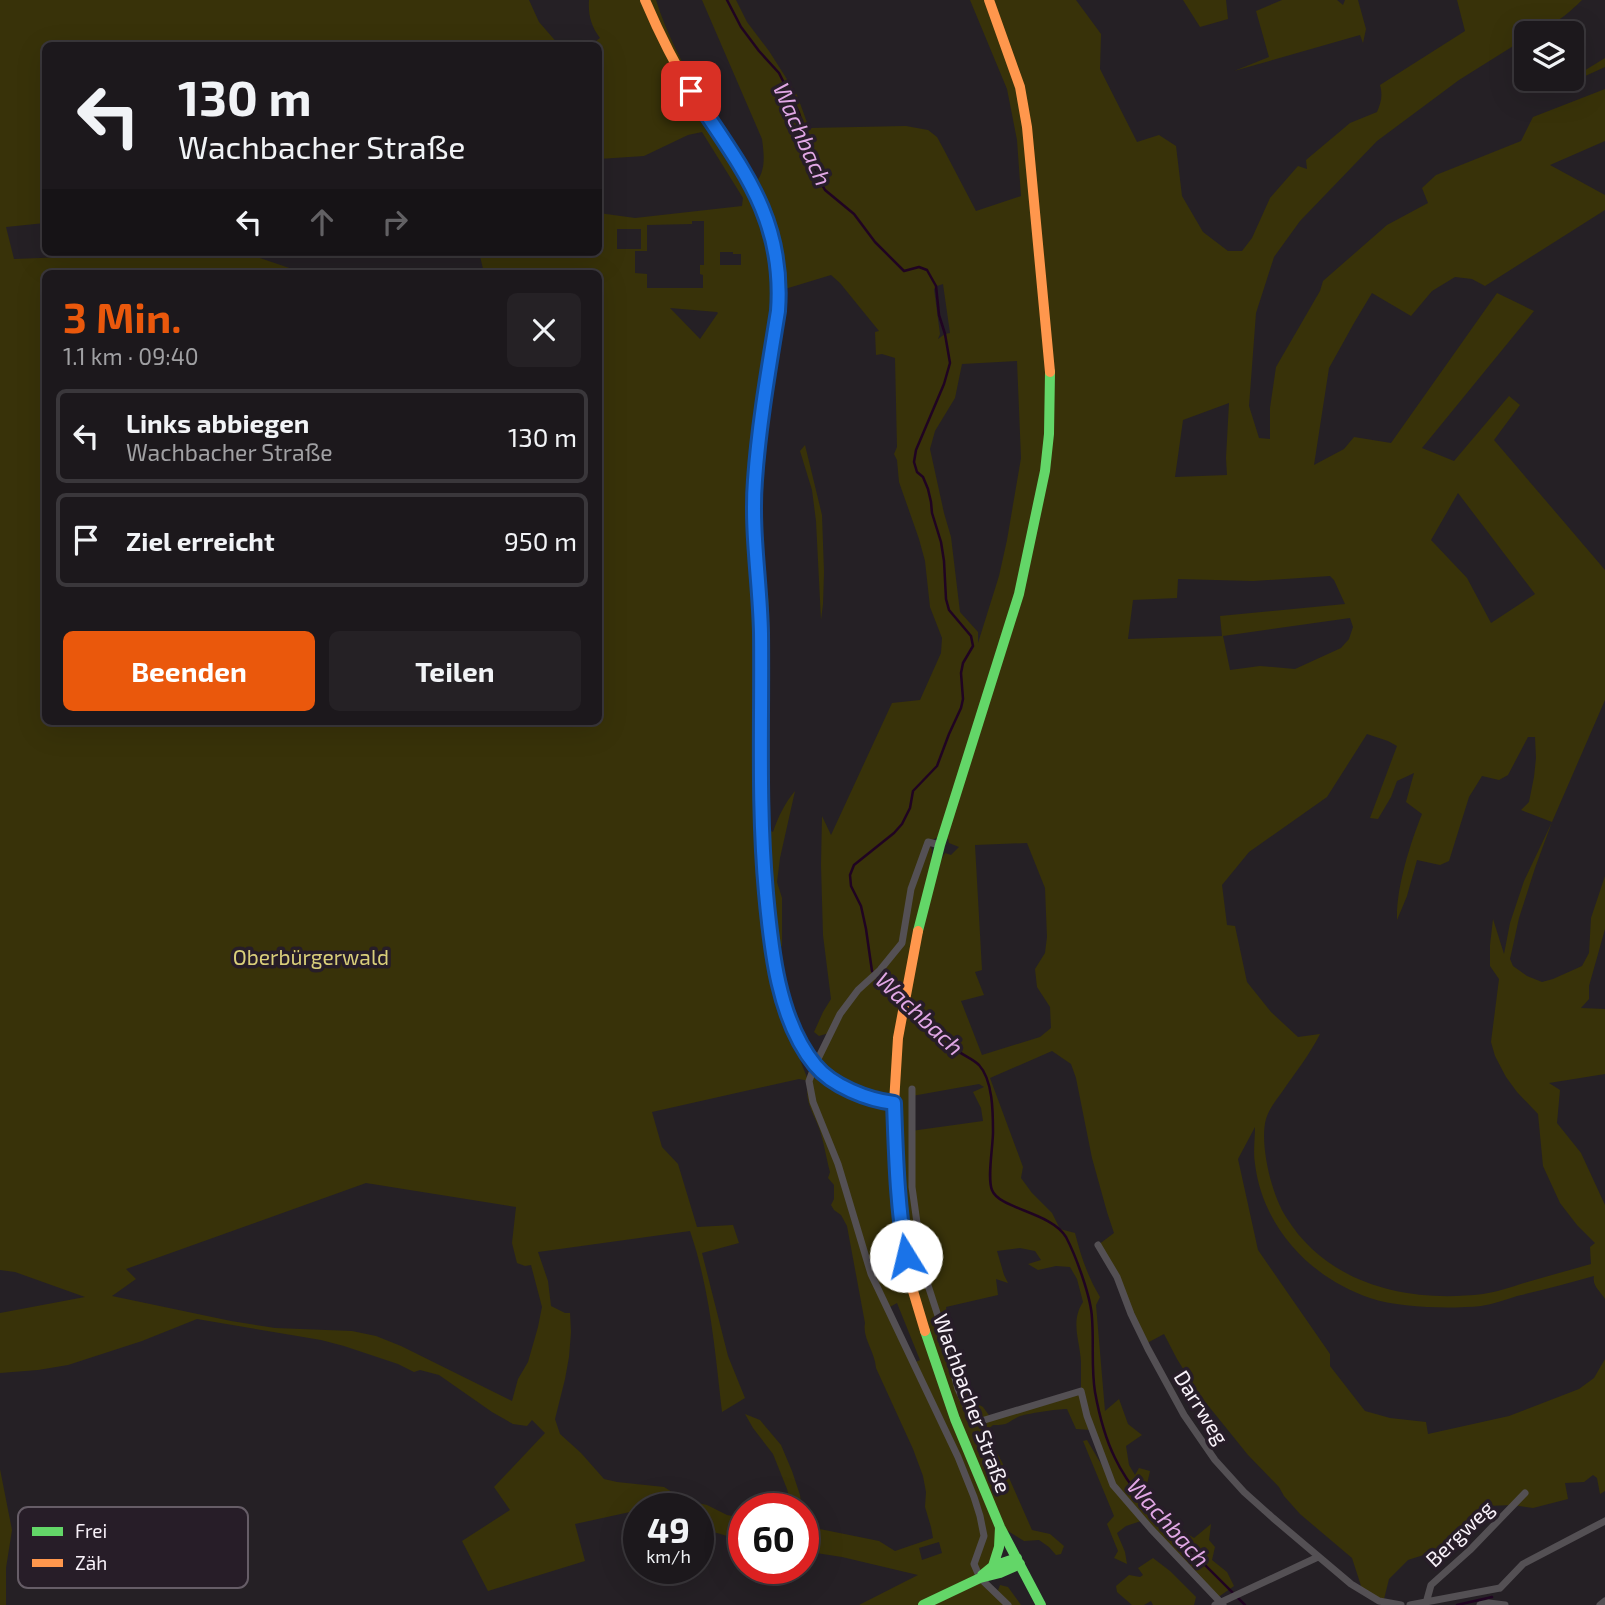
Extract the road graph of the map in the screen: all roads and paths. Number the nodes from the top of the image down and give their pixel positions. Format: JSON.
{"nodes":[{"id":1,"x":645,"y":0,"type":"edge"},
{"id":2,"x":989,"y":0,"type":"edge"},
{"id":3,"x":940,"y":845,"type":"junction"},
{"id":4,"x":815,"y":1065,"type":"junction"},
{"id":5,"x":912,"y":1089,"type":"dead end"},
{"id":6,"x":894,"y":1103,"type":"junction"},
{"id":7,"x":1098,"y":1245,"type":"dead end"},
{"id":8,"x":1525,"y":1493,"type":"dead end"},
{"id":9,"x":1605,"y":1521,"type":"edge"},
{"id":10,"x":1000,"y":1527,"type":"junction"},
{"id":11,"x":1318,"y":1557,"type":"junction"},
{"id":12,"x":1018,"y":1561,"type":"junction"},
{"id":13,"x":996,"y":1570,"type":"junction"},
{"id":14,"x":980,"y":1578,"type":"junction"},
{"id":15,"x":1030,"y":1585,"type":"junction"},
{"id":16,"x":1500,"y":1588,"type":"junction"},
{"id":17,"x":1605,"y":1601,"type":"edge"},
{"id":18,"x":1222,"y":1603,"type":"edge"},
{"id":19,"x":1426,"y":1603,"type":"junction"},
{"id":20,"x":923,"y":1605,"type":"edge"},
{"id":21,"x":1008,"y":1605,"type":"edge"},
{"id":22,"x":1041,"y":1605,"type":"edge"},
{"id":23,"x":1401,"y":1605,"type":"edge"},
{"id":24,"x":1410,"y":1605,"type":"edge"},
{"id":25,"x":1480,"y":1605,"type":"edge"},
{"id":26,"x":1506,"y":1605,"type":"edge"},
{"id":27,"x":1600,"y":1605,"type":"edge"}],
"edges":[{"from":1,"to":4,"type":"main road"},
{"from":2,"to":3,"type":"main road","name":"Wachbacher Straße"},
{"from":3,"to":4,"type":"street"},
{"from":3,"to":6,"type":"main road","name":"Wachbacher Straße"},
{"from":4,"to":6,"type":"main road"},
{"from":4,"to":14,"type":"street"},
{"from":5,"to":18,"type":"street"},
{"from":6,"to":10,"type":"main road","name":"Wachbacher Straße"},
{"from":7,"to":11,"type":"street","name":"Darrweg"},
{"from":8,"to":19,"type":"street","name":"Bergweg"},
{"from":9,"to":16,"type":"street"},
{"from":10,"to":12,"type":"main road","name":"Wachbacher Straße"},
{"from":10,"to":13,"type":"main road"},
{"from":11,"to":18,"type":"street"},
{"from":11,"to":23,"type":"street","name":"Darrweg"},
{"from":12,"to":13,"type":"main road"},
{"from":12,"to":15,"type":"main road","name":"Wachbacher Straße"},
{"from":13,"to":14,"type":"main road"},
{"from":13,"to":15,"type":"main road"},
{"from":14,"to":20,"type":"main road"},
{"from":14,"to":21,"type":"street"},
{"from":15,"to":22,"type":"main road","name":"Wachbacher Straße"},
{"from":16,"to":19,"type":"street"},
{"from":16,"to":26,"type":"street"},
{"from":17,"to":27,"type":"street"},
{"from":19,"to":24,"type":"street"},
{"from":25,"to":26,"type":"street"}]}
